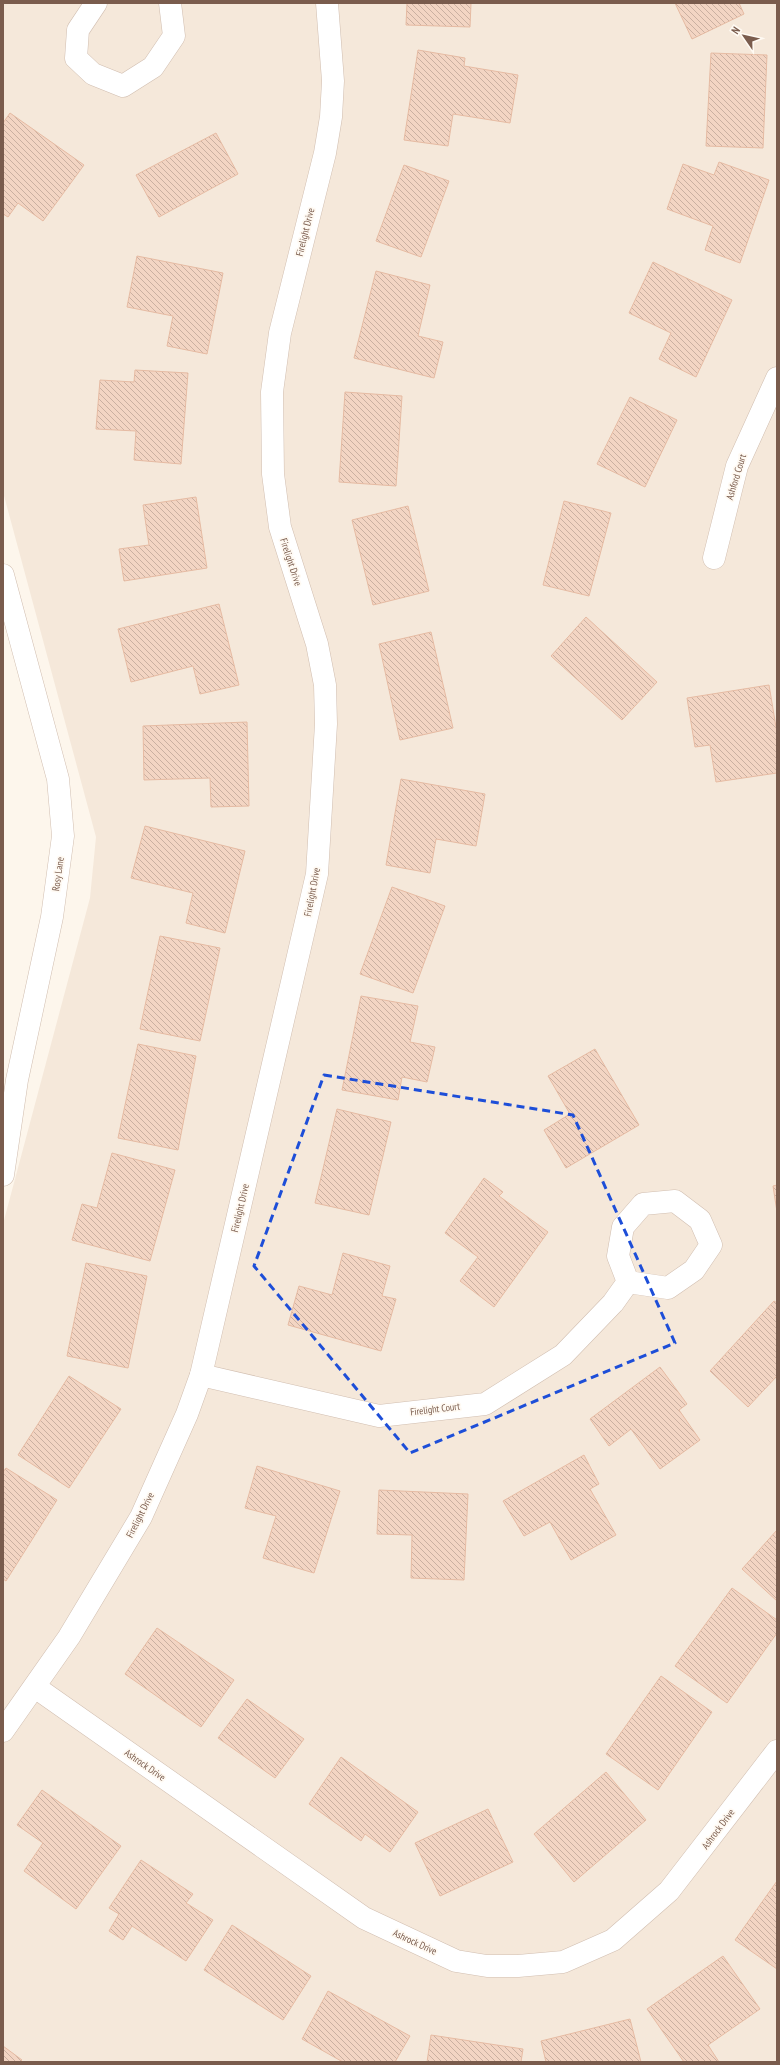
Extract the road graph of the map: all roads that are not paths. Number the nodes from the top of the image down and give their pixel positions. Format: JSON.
{"nodes":[{"id":1,"x":96,"y":3,"type":"edge"},
{"id":2,"x":170,"y":3,"type":"edge"},
{"id":3,"x":327,"y":3,"type":"edge"},
{"id":4,"x":777,"y":378,"type":"edge"},
{"id":5,"x":714,"y":558,"type":"dead end"},
{"id":6,"x":3,"y":575,"type":"edge"},
{"id":7,"x":3,"y":1175,"type":"edge"},
{"id":8,"x":628,"y":1282,"type":"junction"},
{"id":9,"x":201,"y":1375,"type":"junction"},
{"id":10,"x":35,"y":1687,"type":"junction"},
{"id":11,"x":3,"y":1731,"type":"edge"},
{"id":12,"x":777,"y":1751,"type":"edge"}],
"edges":[{"from":1,"to":2,"type":"street"},
{"from":3,"to":9,"type":"street","name":"Firelight Drive"},
{"from":4,"to":5,"type":"street","name":"Ashford Court"},
{"from":6,"to":7,"type":"street","name":"Rosy Lane"},
{"from":8,"to":8,"type":"street"},
{"from":8,"to":9,"type":"street","name":"Firelight Court"},
{"from":9,"to":10,"type":"street","name":"Firelight Drive"},
{"from":10,"to":11,"type":"street","name":"Firelight Drive"},
{"from":10,"to":12,"type":"street","name":"Ashrock Drive"}]}
